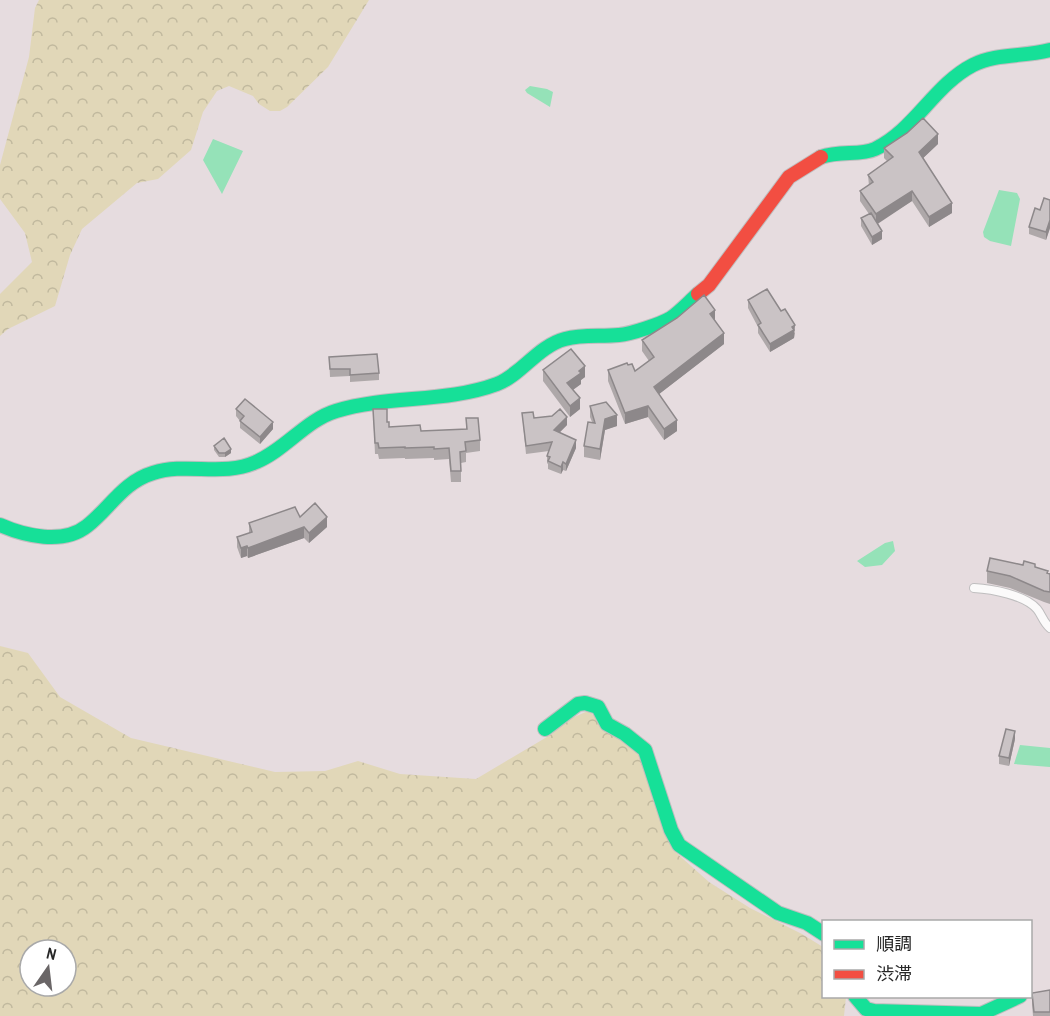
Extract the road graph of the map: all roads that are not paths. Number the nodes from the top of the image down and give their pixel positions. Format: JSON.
{"nodes":[{"id":1,"x":1050,"y":50,"type":"edge"},
{"id":2,"x":0,"y":525,"type":"edge"},
{"id":3,"x":974,"y":588,"type":"dead end"},
{"id":4,"x":1050,"y":628,"type":"edge"},
{"id":5,"x":545,"y":729,"type":"dead end"},
{"id":6,"x":822,"y":933,"type":"edge"},
{"id":7,"x":857,"y":998,"type":"edge"},
{"id":8,"x":1016,"y":998,"type":"edge"}],
"edges":[{"from":1,"to":2,"type":"street"},
{"from":3,"to":4,"type":"lane"},
{"from":5,"to":6,"type":"street"},
{"from":7,"to":8,"type":"street"}]}
